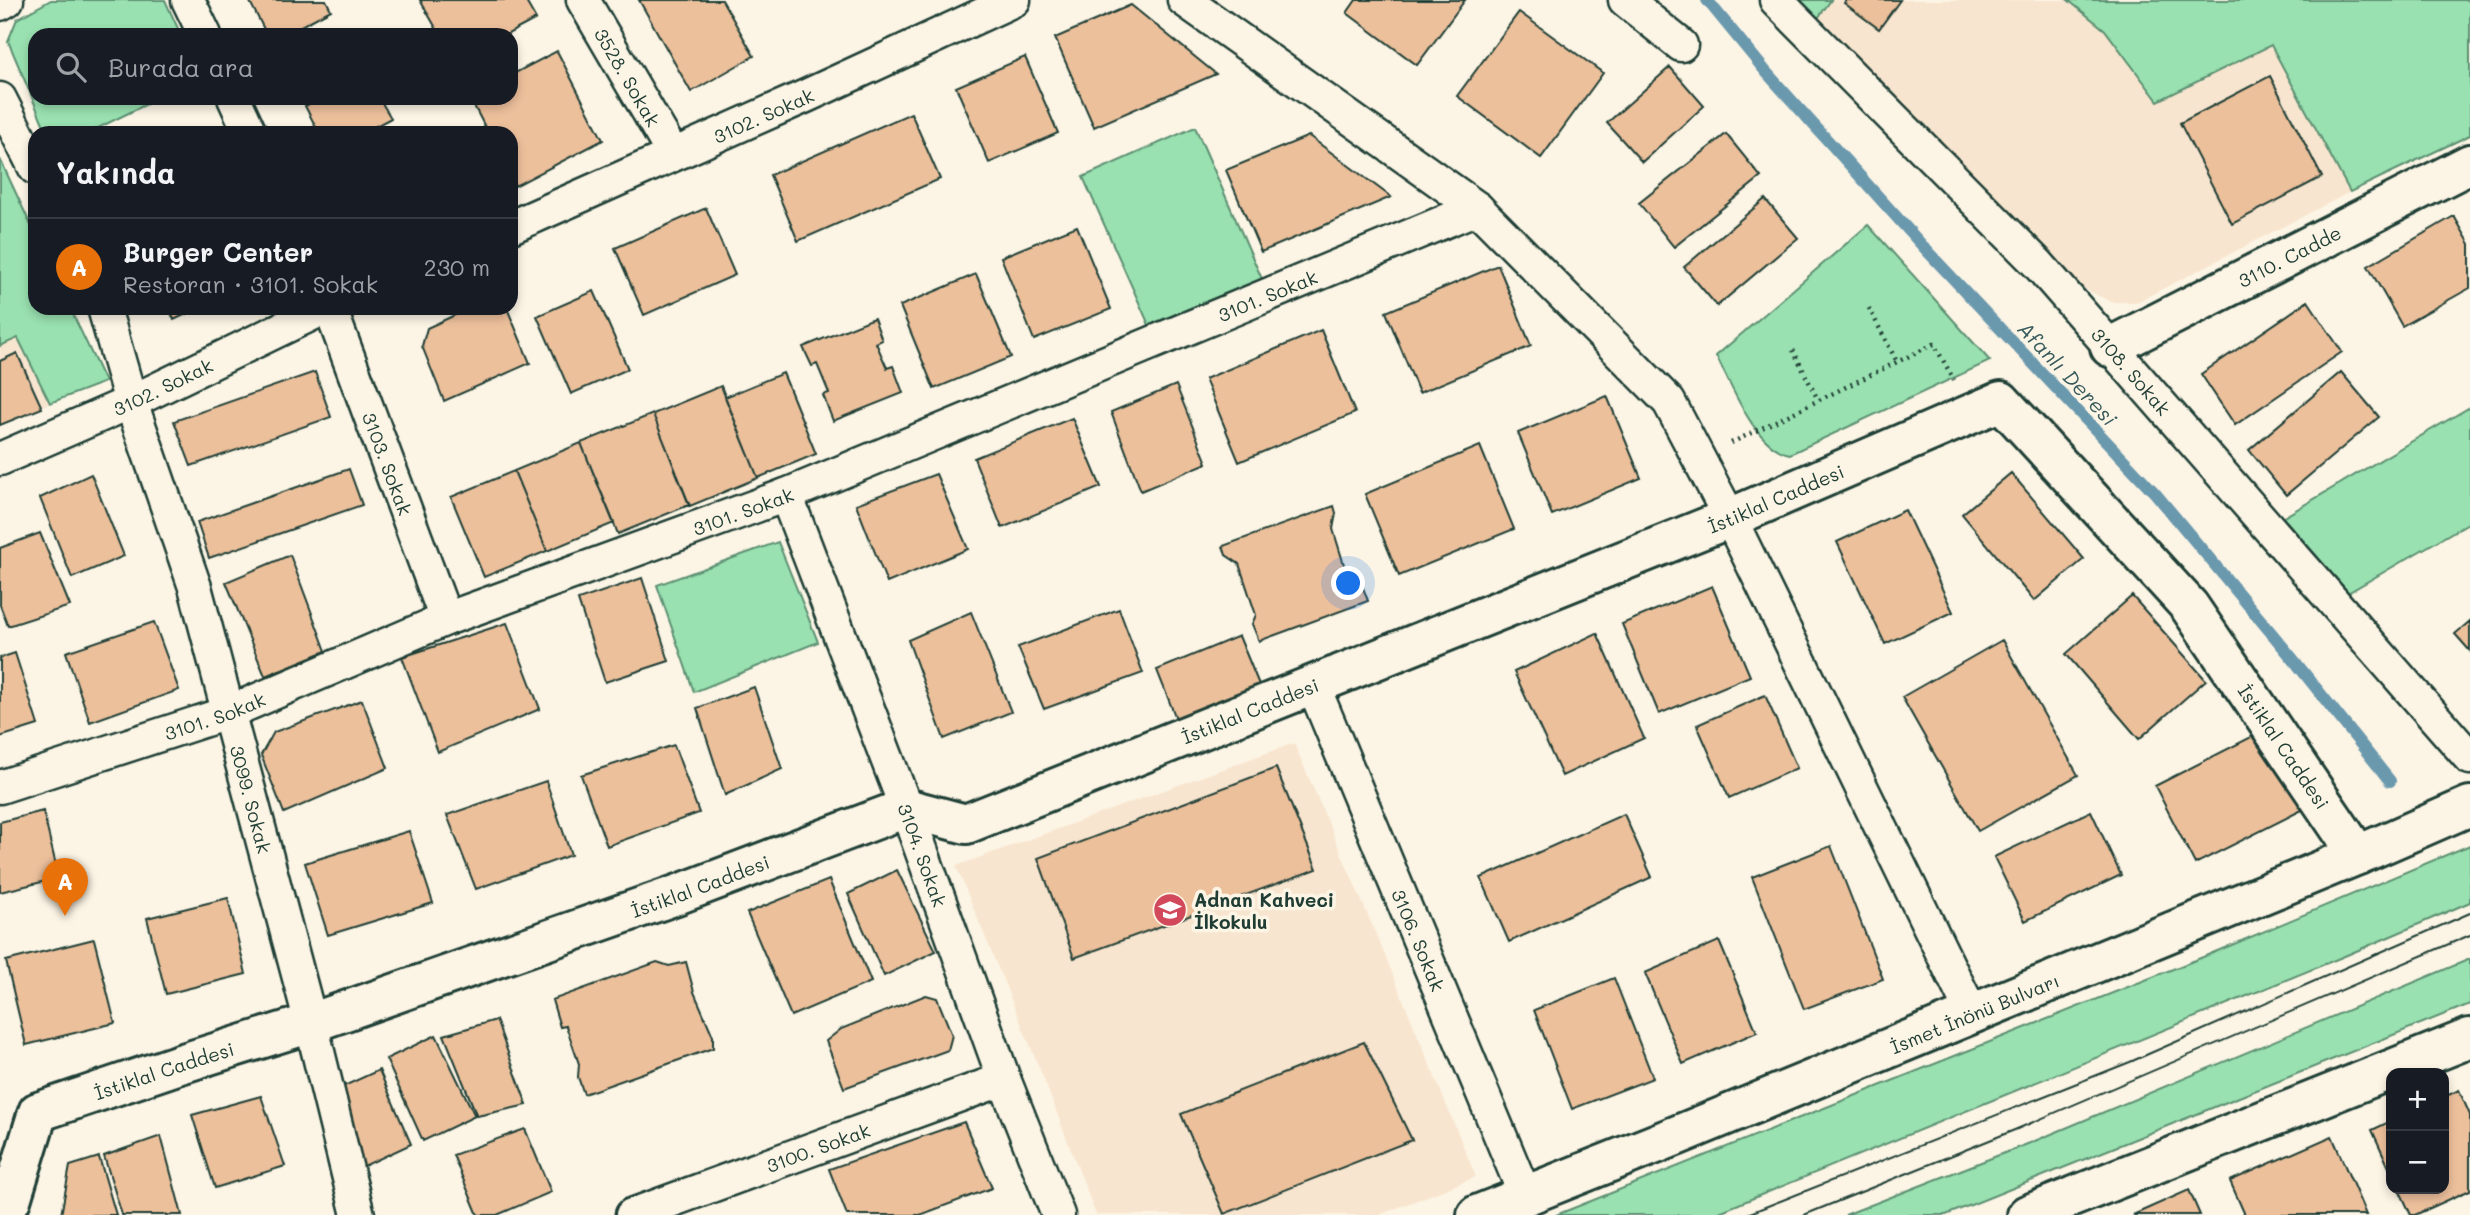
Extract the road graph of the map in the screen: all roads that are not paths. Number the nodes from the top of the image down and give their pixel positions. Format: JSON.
{"nodes":[{"id":1,"x":7,"y":0,"type":"edge"},
{"id":2,"x":188,"y":0,"type":"edge"},
{"id":3,"x":583,"y":0,"type":"edge"},
{"id":4,"x":1014,"y":0,"type":"edge"},
{"id":5,"x":1184,"y":0,"type":"edge"},
{"id":6,"x":1625,"y":0,"type":"edge"},
{"id":7,"x":1776,"y":0,"type":"edge"},
{"id":8,"x":0,"y":4,"type":"edge"},
{"id":9,"x":202,"y":28,"type":"edge"},
{"id":10,"x":1681,"y":45,"type":"dead end"},
{"id":11,"x":0,"y":99,"type":"edge"},
{"id":12,"x":237,"y":105,"type":"edge"},
{"id":13,"x":247,"y":126,"type":"edge"},
{"id":14,"x":28,"y":154,"type":"edge"},
{"id":15,"x":673,"y":154,"type":"junction"},
{"id":16,"x":2470,"y":164,"type":"edge"},
{"id":17,"x":1477,"y":208,"type":"junction"},
{"id":18,"x":518,"y":225,"type":"edge"},
{"id":19,"x":106,"y":315,"type":"edge"},
{"id":20,"x":310,"y":315,"type":"edge"},
{"id":21,"x":333,"y":315,"type":"edge"},
{"id":22,"x":2110,"y":347,"type":"junction"},
{"id":23,"x":131,"y":402,"type":"junction"},
{"id":24,"x":0,"y":458,"type":"edge"},
{"id":25,"x":786,"y":495,"type":"junction"},
{"id":26,"x":1730,"y":518,"type":"junction"},
{"id":27,"x":446,"y":619,"type":"junction"},
{"id":28,"x":1313,"y":685,"type":"junction"},
{"id":29,"x":227,"y":713,"type":"junction"},
{"id":30,"x":2470,"y":758,"type":"edge"},
{"id":31,"x":0,"y":787,"type":"edge"},
{"id":32,"x":2470,"y":806,"type":"edge"},
{"id":33,"x":906,"y":808,"type":"junction"},
{"id":34,"x":2358,"y":855,"type":"junction"},
{"id":35,"x":1972,"y":1014,"type":"junction"},
{"id":36,"x":311,"y":1023,"type":"junction"},
{"id":37,"x":2467,"y":1046,"type":"edge"},
{"id":38,"x":1004,"y":1079,"type":"junction"},
{"id":39,"x":0,"y":1160,"type":"edge"},
{"id":40,"x":1525,"y":1195,"type":"junction"},
{"id":41,"x":9,"y":1206,"type":"edge"},
{"id":42,"x":358,"y":1215,"type":"edge"},
{"id":43,"x":632,"y":1215,"type":"edge"},
{"id":44,"x":1058,"y":1215,"type":"edge"},
{"id":45,"x":1477,"y":1215,"type":"edge"},
{"id":46,"x":2027,"y":1215,"type":"edge"}],
"edges":[{"from":1,"to":8,"type":"street"},
{"from":2,"to":9,"type":"street"},
{"from":3,"to":15,"type":"street","name":"3528. Sokak"},
{"from":4,"to":15,"type":"street","name":"3102. Sokak"},
{"from":5,"to":17,"type":"street"},
{"from":6,"to":10,"type":"street"},
{"from":7,"to":22,"type":"street","name":"3108. Sokak"},
{"from":11,"to":14,"type":"street"},
{"from":12,"to":13,"type":"street"},
{"from":15,"to":18,"type":"street","name":"3102. Sokak"},
{"from":16,"to":22,"type":"street","name":"3110. Cadde"},
{"from":17,"to":25,"type":"street","name":"3101. Sokak"},
{"from":17,"to":26,"type":"street"},
{"from":19,"to":23,"type":"street","name":"3099. Sokak"},
{"from":20,"to":23,"type":"street","name":"3102. Sokak"},
{"from":21,"to":27,"type":"street","name":"3103. Sokak"},
{"from":22,"to":30,"type":"street","name":"3108. Sokak"},
{"from":23,"to":24,"type":"street","name":"3102. Sokak"},
{"from":23,"to":29,"type":"street","name":"3099. Sokak"},
{"from":25,"to":27,"type":"street","name":"3101. Sokak"},
{"from":25,"to":33,"type":"street","name":"3104. Sokak"},
{"from":26,"to":28,"type":"street","name":"İstiklal Caddesi"},
{"from":26,"to":34,"type":"street","name":"İstiklal Caddesi"},
{"from":26,"to":35,"type":"street"},
{"from":27,"to":29,"type":"street","name":"3101. Sokak"},
{"from":28,"to":33,"type":"street","name":"İstiklal Caddesi"},
{"from":28,"to":40,"type":"street","name":"3106. Sokak"},
{"from":29,"to":31,"type":"street","name":"3101. Sokak"},
{"from":29,"to":36,"type":"street","name":"3099. Sokak"},
{"from":32,"to":34,"type":"street","name":"İsmet İnönü Bulvarı"},
{"from":33,"to":36,"type":"street","name":"İstiklal Caddesi"},
{"from":33,"to":38,"type":"street","name":"3104. Sokak"},
{"from":34,"to":35,"type":"street","name":"İsmet İnönü Bulvarı"},
{"from":35,"to":40,"type":"street","name":"İsmet İnönü Bulvarı"},
{"from":36,"to":41,"type":"street","name":"İstiklal Caddesi"},
{"from":36,"to":42,"type":"street","name":"3099. Sokak"},
{"from":37,"to":46,"type":"street"},
{"from":38,"to":43,"type":"street","name":"3100. Sokak"},
{"from":38,"to":44,"type":"street","name":"3104. Sokak"},
{"from":39,"to":41,"type":"street"},
{"from":40,"to":45,"type":"street","name":"İsmet İnönü Bulvarı"}]}
